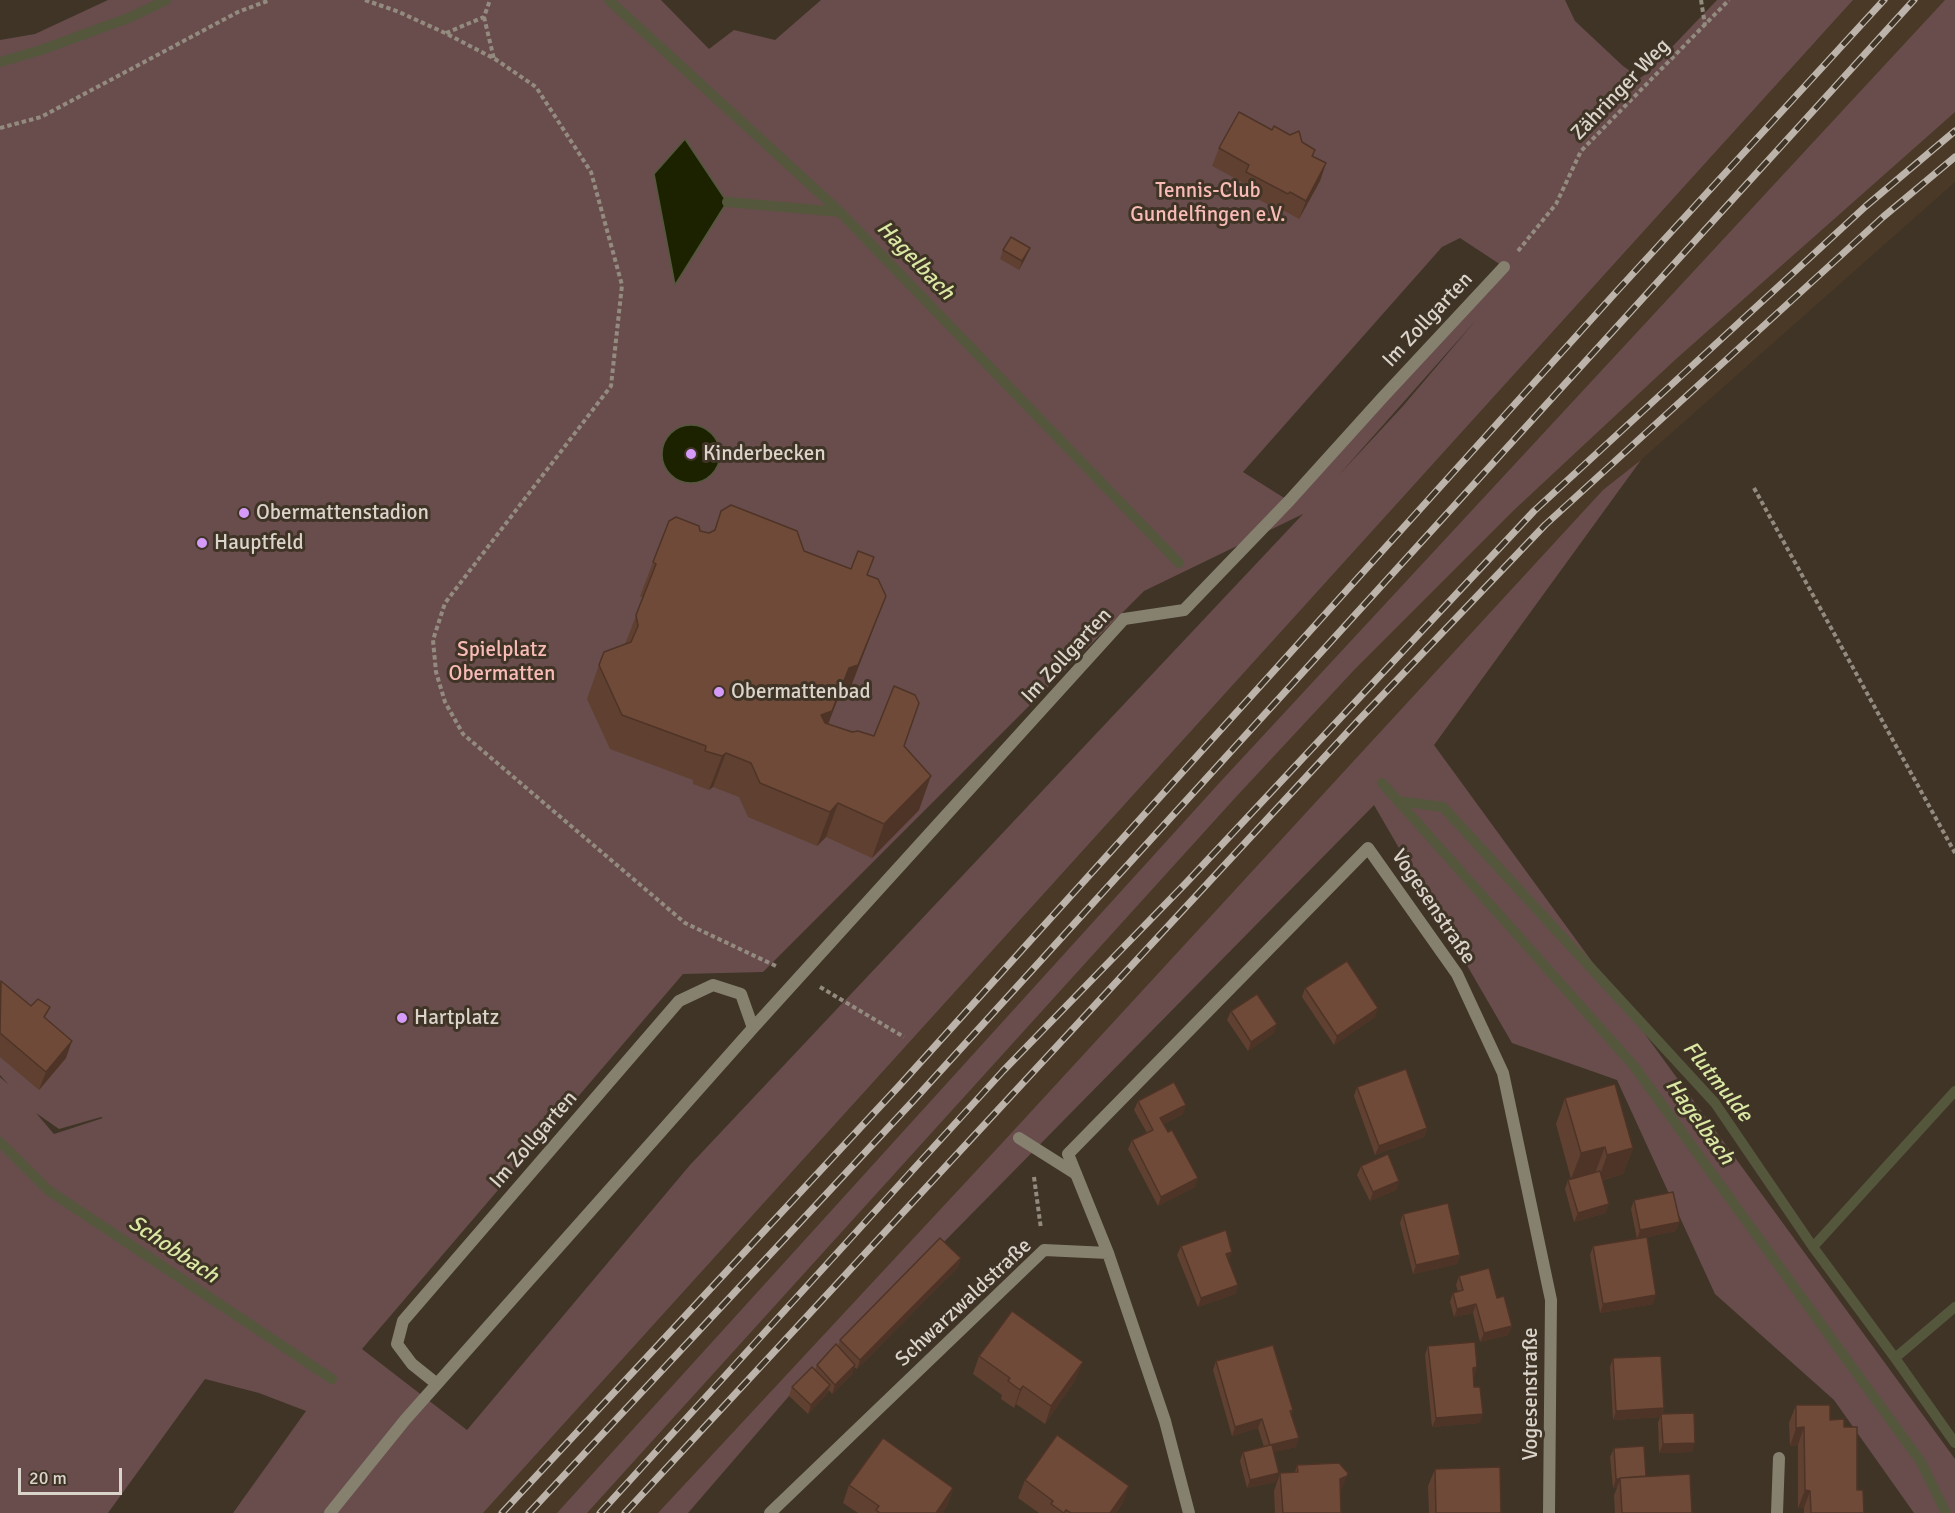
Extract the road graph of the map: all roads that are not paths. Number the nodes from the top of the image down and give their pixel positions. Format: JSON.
{"nodes":[{"id":1,"x":1504,"y":267,"type":"road end"},
{"id":2,"x":753,"y":1028,"type":"junction"},
{"id":3,"x":1019,"y":1138,"type":"road end"},
{"id":4,"x":1076,"y":1174,"type":"junction"},
{"id":5,"x":1108,"y":1253,"type":"junction"},
{"id":6,"x":437,"y":1384,"type":"junction"},
{"id":7,"x":1779,"y":1458,"type":"dead end"},
{"id":8,"x":330,"y":1513,"type":"edge"},
{"id":9,"x":770,"y":1513,"type":"edge"},
{"id":10,"x":1189,"y":1513,"type":"edge"},
{"id":11,"x":1549,"y":1513,"type":"edge"},
{"id":12,"x":1777,"y":1513,"type":"edge"}],
"edges":[{"from":1,"to":2,"type":"street","name":"Im Zollgarten"},
{"from":2,"to":6,"type":"street","name":"Im Zollgarten"},
{"from":2,"to":6,"type":"street","name":"Im Zollgarten"},
{"from":3,"to":4,"type":"street"},
{"from":4,"to":5,"type":"street","name":"Vogesenstraße"},
{"from":4,"to":11,"type":"street","name":"Vogesenstraße"},
{"from":5,"to":9,"type":"street","name":"Schwarzwaldstraße"},
{"from":5,"to":10,"type":"street"},
{"from":6,"to":8,"type":"street","name":"Im Zollgarten"},
{"from":7,"to":12,"type":"street"}]}
